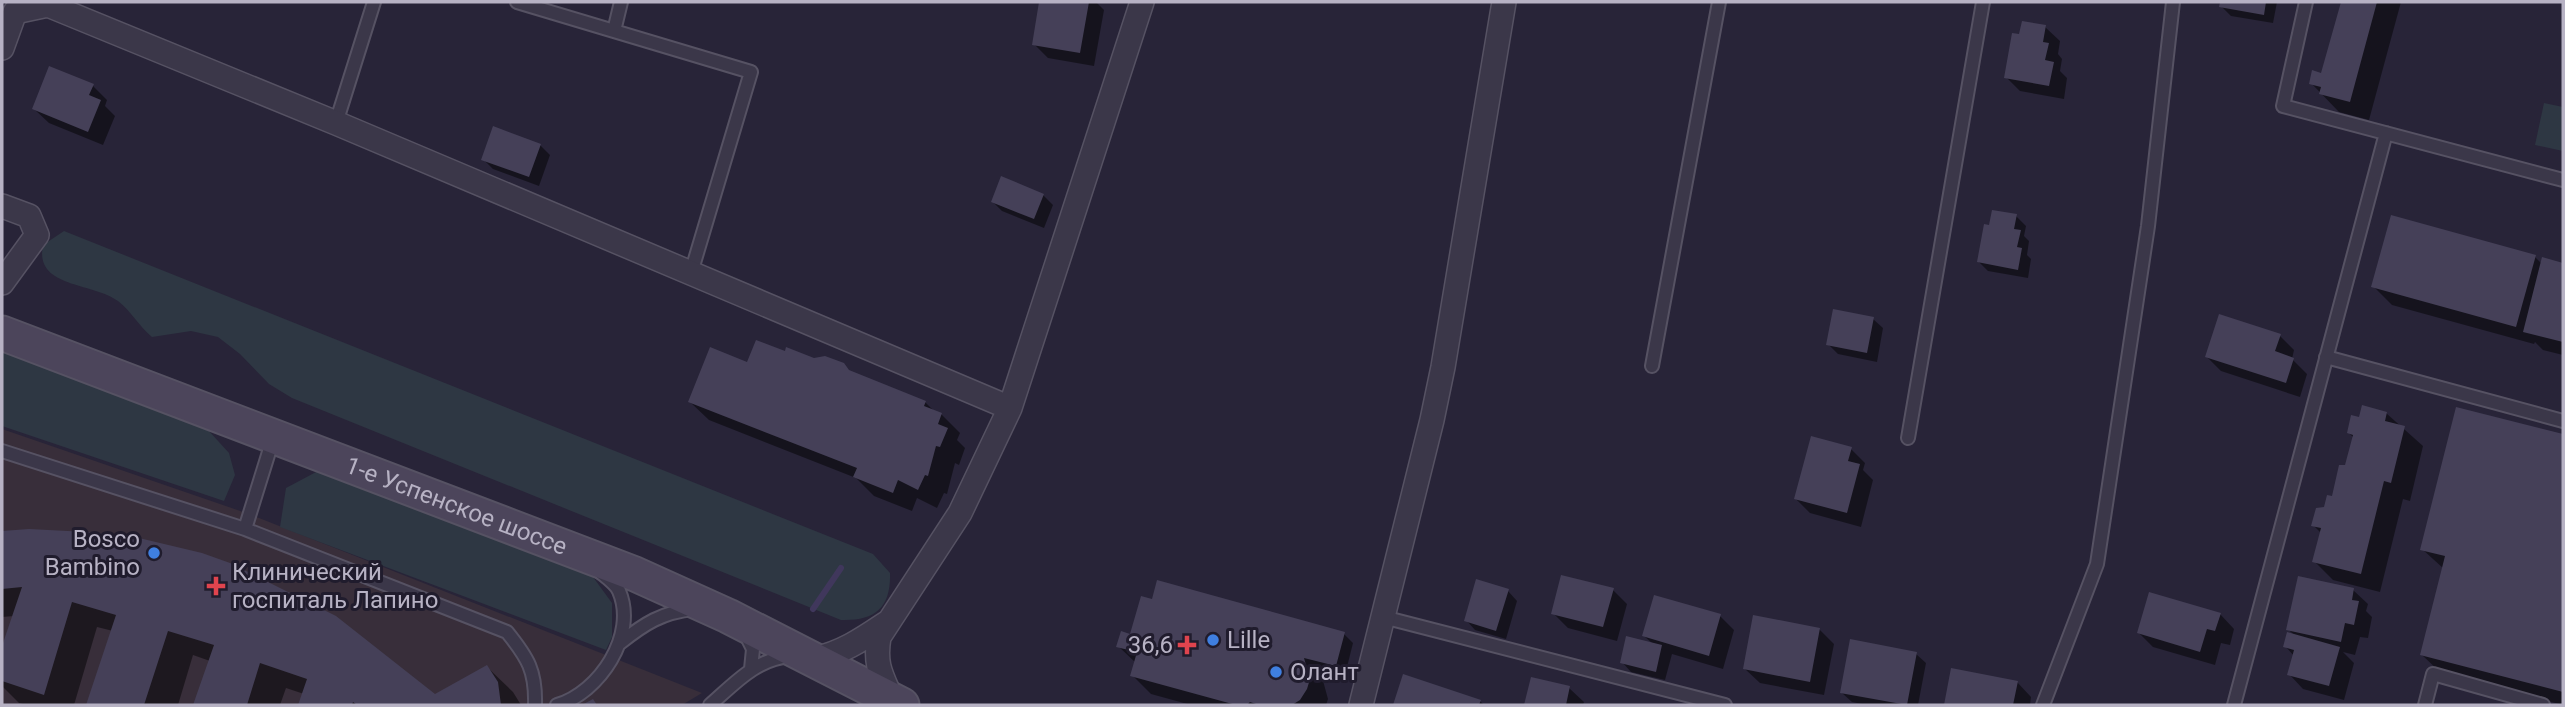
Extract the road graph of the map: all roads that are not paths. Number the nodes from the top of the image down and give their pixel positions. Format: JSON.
{"nodes":[{"id":1,"x":374,"y":2,"type":"edge"},
{"id":2,"x":517,"y":2,"type":"edge"},
{"id":3,"x":621,"y":2,"type":"edge"},
{"id":4,"x":1142,"y":2,"type":"edge"},
{"id":5,"x":1504,"y":2,"type":"edge"},
{"id":6,"x":1719,"y":2,"type":"edge"},
{"id":7,"x":1983,"y":2,"type":"edge"},
{"id":8,"x":2173,"y":2,"type":"edge"},
{"id":9,"x":2306,"y":2,"type":"edge"},
{"id":10,"x":614,"y":31,"type":"junction"},
{"id":11,"x":2,"y":48,"type":"edge"},
{"id":12,"x":336,"y":123,"type":"junction"},
{"id":13,"x":2386,"y":133,"type":"junction"},
{"id":14,"x":2563,"y":180,"type":"edge"},
{"id":15,"x":2,"y":206,"type":"edge"},
{"id":16,"x":691,"y":273,"type":"junction"},
{"id":17,"x":2,"y":283,"type":"edge"},
{"id":18,"x":2,"y":333,"type":"edge"},
{"id":19,"x":2326,"y":357,"type":"junction"},
{"id":20,"x":1652,"y":366,"type":"dead end"},
{"id":21,"x":1010,"y":408,"type":"junction"},
{"id":22,"x":2563,"y":421,"type":"edge"},
{"id":23,"x":274,"y":438,"type":"junction"},
{"id":24,"x":1908,"y":438,"type":"dead end"},
{"id":25,"x":2,"y":451,"type":"edge"},
{"id":26,"x":245,"y":529,"type":"junction"},
{"id":27,"x":582,"y":555,"type":"junction"},
{"id":28,"x":719,"y":612,"type":"junction"},
{"id":29,"x":1383,"y":617,"type":"junction"},
{"id":30,"x":888,"y":622,"type":"junction"},
{"id":31,"x":620,"y":643,"type":"junction"},
{"id":32,"x":810,"y":657,"type":"junction"},
{"id":33,"x":751,"y":669,"type":"junction"},
{"id":34,"x":897,"y":703,"type":"edge"},
{"id":35,"x":535,"y":705,"type":"edge"},
{"id":36,"x":557,"y":705,"type":"edge"},
{"id":37,"x":710,"y":705,"type":"edge"},
{"id":38,"x":1361,"y":705,"type":"edge"},
{"id":39,"x":1725,"y":705,"type":"edge"},
{"id":40,"x":2043,"y":705,"type":"edge"},
{"id":41,"x":2234,"y":705,"type":"edge"},
{"id":42,"x":2425,"y":705,"type":"edge"},
{"id":43,"x":2543,"y":705,"type":"edge"}],
"edges":[{"from":1,"to":12,"type":"lane"},
{"from":2,"to":10,"type":"lane"},
{"from":3,"to":10,"type":"lane"},
{"from":4,"to":21,"type":"street"},
{"from":5,"to":29,"type":"street"},
{"from":6,"to":20,"type":"lane"},
{"from":7,"to":24,"type":"lane"},
{"from":8,"to":40,"type":"lane"},
{"from":9,"to":13,"type":"lane"},
{"from":10,"to":16,"type":"lane"},
{"from":11,"to":12,"type":"street"},
{"from":12,"to":16,"type":"street"},
{"from":13,"to":14,"type":"lane"},
{"from":13,"to":19,"type":"lane"},
{"from":15,"to":17,"type":"street"},
{"from":16,"to":21,"type":"street"},
{"from":18,"to":23,"type":"main road","name":"1-е Успенское шоссе"},
{"from":19,"to":22,"type":"lane"},
{"from":19,"to":41,"type":"lane"},
{"from":21,"to":30,"type":"street"},
{"from":23,"to":26,"type":"lane"},
{"from":23,"to":27,"type":"main road","name":"1-е Успенское шоссе"},
{"from":25,"to":26,"type":"lane"},
{"from":26,"to":35,"type":"lane"},
{"from":27,"to":28,"type":"main road","name":"1-е Успенское шоссе"},
{"from":27,"to":31,"type":"lane"},
{"from":28,"to":31,"type":"lane"},
{"from":28,"to":32,"type":"main road","name":"1-е Успенское шоссе"},
{"from":28,"to":33,"type":"lane"},
{"from":29,"to":38,"type":"street"},
{"from":29,"to":39,"type":"lane"},
{"from":30,"to":32,"type":"street"},
{"from":30,"to":34,"type":"street"},
{"from":31,"to":36,"type":"lane"},
{"from":32,"to":33,"type":"lane"},
{"from":32,"to":34,"type":"main road","name":"1-е Успенское шоссе"},
{"from":33,"to":37,"type":"lane"},
{"from":42,"to":43,"type":"lane"}]}
